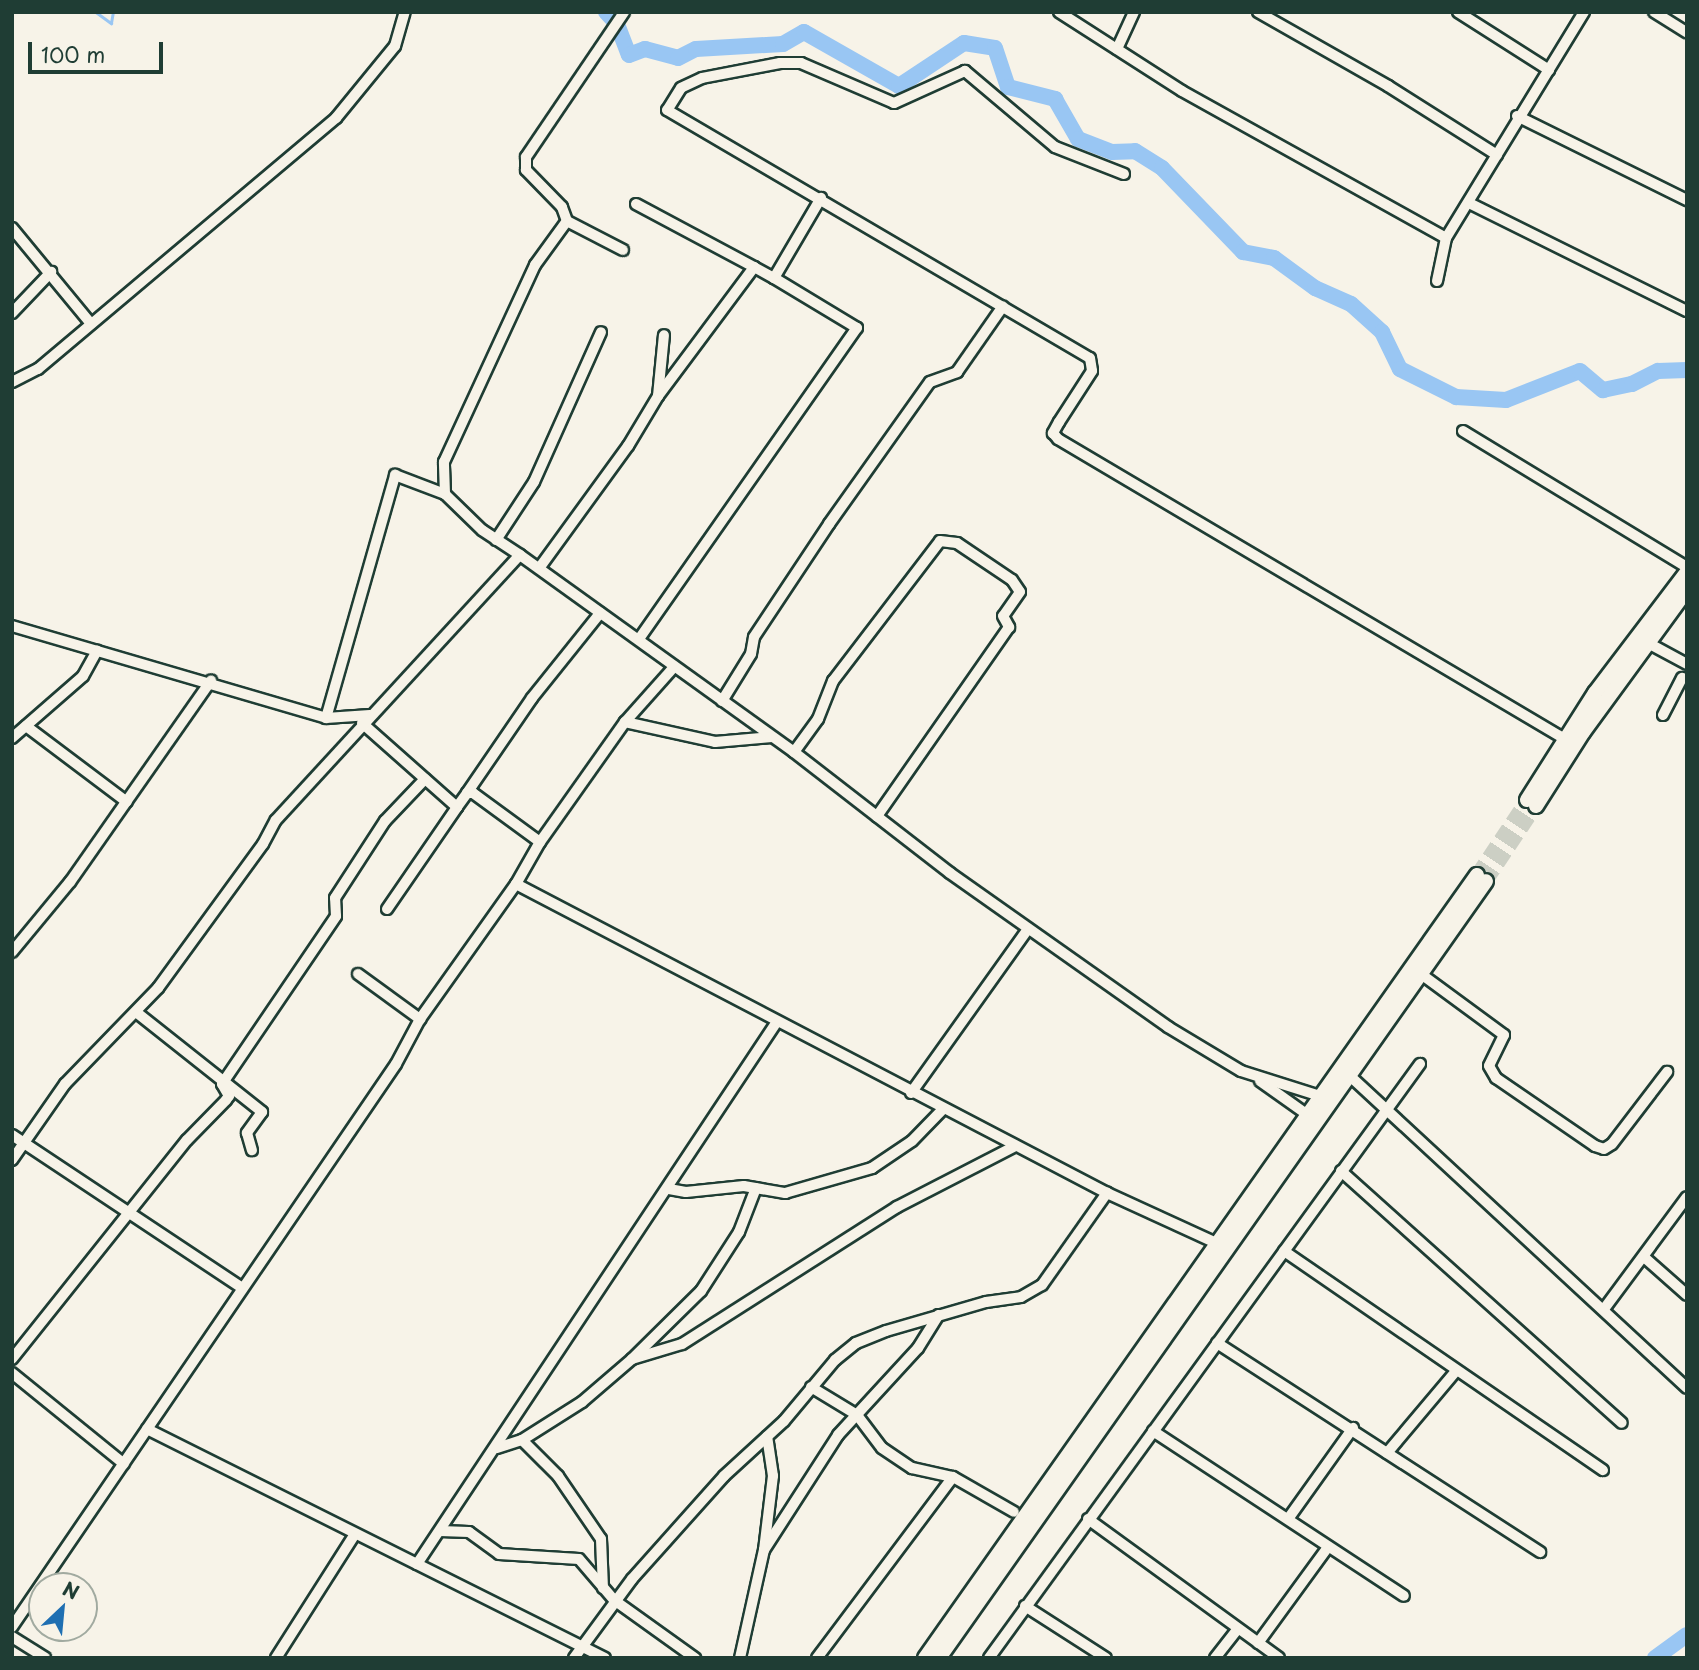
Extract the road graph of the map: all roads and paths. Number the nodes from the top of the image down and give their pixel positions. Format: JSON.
{"nodes":[{"id":1,"x":405,"y":12,"type":"edge"},
{"id":2,"x":1059,"y":12,"type":"edge"},
{"id":3,"x":1134,"y":12,"type":"edge"},
{"id":4,"x":1258,"y":12,"type":"edge"},
{"id":5,"x":1458,"y":12,"type":"edge"},
{"id":6,"x":1584,"y":12,"type":"edge"},
{"id":7,"x":1654,"y":12,"type":"edge"},
{"id":8,"x":621,"y":17,"type":"edge"},
{"id":9,"x":1687,"y":33,"type":"edge"},
{"id":10,"x":1117,"y":49,"type":"junction"},
{"id":11,"x":1549,"y":70,"type":"junction"},
{"id":12,"x":1517,"y":116,"type":"junction"},
{"id":13,"x":1497,"y":155,"type":"junction"},
{"id":14,"x":1124,"y":174,"type":"dead end"},
{"id":15,"x":821,"y":198,"type":"junction"},
{"id":16,"x":1687,"y":200,"type":"edge"},
{"id":17,"x":636,"y":204,"type":"dead end"},
{"id":18,"x":1469,"y":204,"type":"junction"},
{"id":19,"x":567,"y":221,"type":"junction"},
{"id":20,"x":12,"y":228,"type":"edge"},
{"id":21,"x":1446,"y":238,"type":"junction"},
{"id":22,"x":623,"y":250,"type":"dead end"},
{"id":23,"x":754,"y":267,"type":"junction"},
{"id":24,"x":50,"y":272,"type":"junction"},
{"id":25,"x":774,"y":278,"type":"junction"},
{"id":26,"x":1437,"y":281,"type":"dead end"},
{"id":27,"x":1003,"y":306,"type":"junction"},
{"id":28,"x":1687,"y":311,"type":"edge"},
{"id":29,"x":12,"y":313,"type":"edge"},
{"id":30,"x":91,"y":324,"type":"junction"},
{"id":31,"x":601,"y":332,"type":"dead end"},
{"id":32,"x":664,"y":335,"type":"dead end"},
{"id":33,"x":12,"y":382,"type":"edge"},
{"id":34,"x":658,"y":396,"type":"junction"},
{"id":35,"x":1463,"y":431,"type":"dead end"},
{"id":36,"x":445,"y":494,"type":"junction"},
{"id":37,"x":496,"y":540,"type":"junction"},
{"id":38,"x":520,"y":555,"type":"junction"},
{"id":39,"x":540,"y":568,"type":"junction"},
{"id":40,"x":1687,"y":570,"type":"edge"},
{"id":41,"x":1687,"y":590,"type":"edge"},
{"id":42,"x":600,"y":613,"type":"junction"},
{"id":43,"x":12,"y":626,"type":"edge"},
{"id":44,"x":639,"y":639,"type":"junction"},
{"id":45,"x":1648,"y":643,"type":"junction"},
{"id":46,"x":97,"y":651,"type":"junction"},
{"id":47,"x":1686,"y":664,"type":"edge"},
{"id":48,"x":674,"y":667,"type":"junction"},
{"id":49,"x":1685,"y":680,"type":"edge"},
{"id":50,"x":211,"y":681,"type":"junction"},
{"id":51,"x":722,"y":701,"type":"junction"},
{"id":52,"x":376,"y":714,"type":"junction"},
{"id":53,"x":1664,"y":715,"type":"dead end"},
{"id":54,"x":326,"y":718,"type":"junction"},
{"id":55,"x":625,"y":722,"type":"junction"},
{"id":56,"x":362,"y":723,"type":"junction"},
{"id":57,"x":26,"y":726,"type":"junction"},
{"id":58,"x":772,"y":737,"type":"junction"},
{"id":59,"x":12,"y":738,"type":"edge"},
{"id":60,"x":1570,"y":743,"type":"junction"},
{"id":61,"x":794,"y":752,"type":"junction"},
{"id":62,"x":425,"y":779,"type":"junction"},
{"id":63,"x":467,"y":793,"type":"junction"},
{"id":64,"x":127,"y":802,"type":"junction"},
{"id":65,"x":1532,"y":803,"type":"tunnel mouth"},
{"id":66,"x":457,"y":807,"type":"junction"},
{"id":67,"x":877,"y":816,"type":"junction"},
{"id":68,"x":540,"y":842,"type":"junction"},
{"id":69,"x":516,"y":884,"type":"junction"},
{"id":70,"x":387,"y":909,"type":"dead end"},
{"id":71,"x":1027,"y":929,"type":"junction"},
{"id":72,"x":16,"y":939,"type":"edge"},
{"id":73,"x":12,"y":952,"type":"edge"},
{"id":74,"x":358,"y":974,"type":"dead end"},
{"id":75,"x":1420,"y":974,"type":"junction"},
{"id":76,"x":136,"y":1012,"type":"junction"},
{"id":77,"x":420,"y":1018,"type":"junction"},
{"id":78,"x":776,"y":1023,"type":"junction"},
{"id":79,"x":1420,"y":1064,"type":"dead end"},
{"id":80,"x":1667,"y":1072,"type":"dead end"},
{"id":81,"x":1350,"y":1076,"type":"junction"},
{"id":82,"x":1255,"y":1077,"type":"junction"},
{"id":83,"x":222,"y":1084,"type":"junction"},
{"id":84,"x":911,"y":1093,"type":"junction"},
{"id":85,"x":1320,"y":1096,"type":"junction"},
{"id":86,"x":1388,"y":1107,"type":"junction"},
{"id":87,"x":943,"y":1109,"type":"junction"},
{"id":88,"x":1313,"y":1118,"type":"junction"},
{"id":89,"x":12,"y":1135,"type":"edge"},
{"id":90,"x":24,"y":1142,"type":"junction"},
{"id":91,"x":1015,"y":1146,"type":"junction"},
{"id":92,"x":252,"y":1150,"type":"dead end"},
{"id":93,"x":12,"y":1160,"type":"edge"},
{"id":94,"x":1341,"y":1171,"type":"junction"},
{"id":95,"x":756,"y":1188,"type":"junction"},
{"id":96,"x":669,"y":1189,"type":"junction"},
{"id":97,"x":1107,"y":1193,"type":"junction"},
{"id":98,"x":1687,"y":1197,"type":"edge"},
{"id":99,"x":132,"y":1213,"type":"junction"},
{"id":100,"x":1221,"y":1245,"type":"junction"},
{"id":101,"x":1284,"y":1251,"type":"junction"},
{"id":102,"x":1644,"y":1257,"type":"junction"},
{"id":103,"x":242,"y":1288,"type":"junction"},
{"id":104,"x":1687,"y":1295,"type":"edge"},
{"id":105,"x":1604,"y":1309,"type":"junction"},
{"id":106,"x":939,"y":1315,"type":"junction"},
{"id":107,"x":1217,"y":1343,"type":"junction"},
{"id":108,"x":16,"y":1345,"type":"edge"},
{"id":109,"x":12,"y":1359,"type":"edge"},
{"id":110,"x":632,"y":1359,"type":"junction"},
{"id":111,"x":1456,"y":1371,"type":"junction"},
{"id":112,"x":12,"y":1373,"type":"edge"},
{"id":113,"x":811,"y":1387,"type":"junction"},
{"id":114,"x":1687,"y":1388,"type":"edge"},
{"id":115,"x":857,"y":1415,"type":"junction"},
{"id":116,"x":1622,"y":1423,"type":"dead end"},
{"id":117,"x":1353,"y":1428,"type":"junction"},
{"id":118,"x":147,"y":1429,"type":"junction"},
{"id":119,"x":1153,"y":1430,"type":"junction"},
{"id":120,"x":767,"y":1436,"type":"junction"},
{"id":121,"x":522,"y":1440,"type":"junction"},
{"id":122,"x":497,"y":1448,"type":"junction"},
{"id":123,"x":1387,"y":1453,"type":"junction"},
{"id":124,"x":124,"y":1464,"type":"junction"},
{"id":125,"x":1603,"y":1471,"type":"dead end"},
{"id":126,"x":953,"y":1478,"type":"junction"},
{"id":127,"x":1014,"y":1512,"type":"dead end"},
{"id":128,"x":1088,"y":1519,"type":"junction"},
{"id":129,"x":1288,"y":1519,"type":"junction"},
{"id":130,"x":440,"y":1531,"type":"junction"},
{"id":131,"x":355,"y":1534,"type":"junction"},
{"id":132,"x":1328,"y":1547,"type":"junction"},
{"id":133,"x":764,"y":1550,"type":"junction"},
{"id":134,"x":1540,"y":1552,"type":"dead end"},
{"id":135,"x":417,"y":1564,"type":"junction"},
{"id":136,"x":603,"y":1588,"type":"junction"},
{"id":137,"x":1404,"y":1596,"type":"dead end"},
{"id":138,"x":614,"y":1600,"type":"junction"},
{"id":139,"x":1025,"y":1606,"type":"junction"},
{"id":140,"x":12,"y":1627,"type":"edge"},
{"id":141,"x":1237,"y":1630,"type":"junction"},
{"id":142,"x":12,"y":1637,"type":"edge"},
{"id":143,"x":1258,"y":1643,"type":"junction"},
{"id":144,"x":582,"y":1646,"type":"junction"},
{"id":145,"x":279,"y":1654,"type":"edge"},
{"id":146,"x":45,"y":1658,"type":"edge"},
{"id":147,"x":574,"y":1658,"type":"edge"},
{"id":148,"x":605,"y":1658,"type":"edge"},
{"id":149,"x":695,"y":1658,"type":"edge"},
{"id":150,"x":740,"y":1658,"type":"edge"},
{"id":151,"x":817,"y":1658,"type":"edge"},
{"id":152,"x":925,"y":1658,"type":"edge"},
{"id":153,"x":939,"y":1658,"type":"edge"},
{"id":154,"x":989,"y":1658,"type":"edge"},
{"id":155,"x":1106,"y":1658,"type":"edge"},
{"id":156,"x":1215,"y":1658,"type":"edge"},
{"id":157,"x":1279,"y":1658,"type":"edge"}],
"edges":[{"from":1,"to":30,"type":"street"},
{"from":2,"to":10,"type":"street"},
{"from":3,"to":10,"type":"street"},
{"from":4,"to":13,"type":"street"},
{"from":5,"to":11,"type":"street"},
{"from":6,"to":11,"type":"street"},
{"from":7,"to":9,"type":"street"},
{"from":8,"to":19,"type":"street"},
{"from":10,"to":21,"type":"street"},
{"from":11,"to":12,"type":"street"},
{"from":12,"to":13,"type":"street"},
{"from":12,"to":16,"type":"street"},
{"from":13,"to":18,"type":"street"},
{"from":14,"to":15,"type":"street"},
{"from":15,"to":25,"type":"street"},
{"from":15,"to":27,"type":"street"},
{"from":17,"to":23,"type":"street"},
{"from":18,"to":21,"type":"street"},
{"from":18,"to":28,"type":"street"},
{"from":19,"to":22,"type":"street"},
{"from":19,"to":36,"type":"street"},
{"from":20,"to":24,"type":"street"},
{"from":21,"to":26,"type":"street"},
{"from":23,"to":25,"type":"street"},
{"from":23,"to":34,"type":"street"},
{"from":24,"to":29,"type":"street"},
{"from":24,"to":30,"type":"street"},
{"from":25,"to":44,"type":"street"},
{"from":27,"to":51,"type":"street"},
{"from":27,"to":60,"type":"street"},
{"from":30,"to":33,"type":"street"},
{"from":31,"to":37,"type":"street"},
{"from":32,"to":34,"type":"street"},
{"from":34,"to":39,"type":"street"},
{"from":35,"to":40,"type":"street"},
{"from":36,"to":37,"type":"street"},
{"from":36,"to":54,"type":"street"},
{"from":37,"to":38,"type":"street"},
{"from":38,"to":39,"type":"street"},
{"from":38,"to":52,"type":"street"},
{"from":39,"to":42,"type":"street"},
{"from":40,"to":60,"type":"main road"},
{"from":41,"to":45,"type":"main road"},
{"from":42,"to":44,"type":"street"},
{"from":42,"to":63,"type":"street"},
{"from":43,"to":46,"type":"street"},
{"from":44,"to":48,"type":"street"},
{"from":45,"to":47,"type":"street"},
{"from":45,"to":60,"type":"main road"},
{"from":46,"to":50,"type":"street"},
{"from":46,"to":57,"type":"street"},
{"from":47,"to":49,"type":"street"},
{"from":48,"to":51,"type":"street"},
{"from":48,"to":55,"type":"street"},
{"from":49,"to":53,"type":"street"},
{"from":50,"to":54,"type":"street"},
{"from":50,"to":64,"type":"street"},
{"from":51,"to":58,"type":"street"},
{"from":52,"to":54,"type":"street"},
{"from":52,"to":56,"type":"street"},
{"from":55,"to":58,"type":"street"},
{"from":55,"to":68,"type":"street"},
{"from":56,"to":62,"type":"street"},
{"from":56,"to":76,"type":"street"},
{"from":57,"to":59,"type":"street"},
{"from":57,"to":64,"type":"street"},
{"from":58,"to":61,"type":"street"},
{"from":60,"to":65,"type":"main road"},
{"from":61,"to":67,"type":"street"},
{"from":61,"to":67,"type":"street"},
{"from":62,"to":66,"type":"street"},
{"from":62,"to":83,"type":"street"},
{"from":63,"to":66,"type":"street"},
{"from":63,"to":68,"type":"street"},
{"from":64,"to":72,"type":"street"},
{"from":66,"to":70,"type":"street"},
{"from":67,"to":71,"type":"street"},
{"from":68,"to":69,"type":"street"},
{"from":69,"to":77,"type":"street"},
{"from":69,"to":78,"type":"street"},
{"from":71,"to":82,"type":"street"},
{"from":71,"to":84,"type":"street"},
{"from":72,"to":73,"type":"street"},
{"from":74,"to":77,"type":"street"},
{"from":75,"to":80,"type":"street"},
{"from":75,"to":81,"type":"main road"},
{"from":75,"to":85,"type":"main road"},
{"from":76,"to":83,"type":"street"},
{"from":76,"to":90,"type":"street"},
{"from":77,"to":103,"type":"street"},
{"from":78,"to":84,"type":"street"},
{"from":78,"to":96,"type":"street"},
{"from":79,"to":86,"type":"street"},
{"from":81,"to":86,"type":"street"},
{"from":81,"to":88,"type":"main road"},
{"from":82,"to":85,"type":"street"},
{"from":82,"to":88,"type":"street"},
{"from":83,"to":92,"type":"street"},
{"from":83,"to":99,"type":"street"},
{"from":84,"to":87,"type":"street"},
{"from":85,"to":88,"type":"main road"},
{"from":86,"to":94,"type":"street"},
{"from":86,"to":105,"type":"street"},
{"from":87,"to":91,"type":"street"},
{"from":87,"to":95,"type":"street"},
{"from":88,"to":100,"type":"main road"},
{"from":89,"to":90,"type":"street"},
{"from":90,"to":93,"type":"street"},
{"from":90,"to":99,"type":"street"},
{"from":91,"to":97,"type":"street"},
{"from":91,"to":110,"type":"street"},
{"from":94,"to":101,"type":"street"},
{"from":94,"to":116,"type":"street"},
{"from":95,"to":96,"type":"street"},
{"from":95,"to":110,"type":"street"},
{"from":96,"to":122,"type":"street"},
{"from":97,"to":100,"type":"street"},
{"from":97,"to":106,"type":"street"},
{"from":98,"to":102,"type":"street"},
{"from":99,"to":103,"type":"street"},
{"from":99,"to":108,"type":"street"},
{"from":100,"to":152,"type":"main road"},
{"from":100,"to":153,"type":"main road"},
{"from":101,"to":107,"type":"street"},
{"from":101,"to":111,"type":"street"},
{"from":102,"to":104,"type":"street"},
{"from":102,"to":105,"type":"street"},
{"from":103,"to":118,"type":"street"},
{"from":105,"to":114,"type":"street"},
{"from":106,"to":113,"type":"street"},
{"from":106,"to":115,"type":"street"},
{"from":107,"to":117,"type":"street"},
{"from":107,"to":119,"type":"street"},
{"from":108,"to":109,"type":"street"},
{"from":110,"to":121,"type":"street"},
{"from":111,"to":123,"type":"street"},
{"from":111,"to":125,"type":"street"},
{"from":112,"to":124,"type":"street"},
{"from":113,"to":115,"type":"street"},
{"from":113,"to":120,"type":"street"},
{"from":115,"to":126,"type":"street"},
{"from":115,"to":133,"type":"street"},
{"from":117,"to":123,"type":"street"},
{"from":117,"to":129,"type":"street"},
{"from":118,"to":124,"type":"street"},
{"from":118,"to":131,"type":"street"},
{"from":119,"to":128,"type":"street"},
{"from":119,"to":129,"type":"street"},
{"from":120,"to":133,"type":"street"},
{"from":120,"to":138,"type":"street"},
{"from":121,"to":122,"type":"street"},
{"from":121,"to":136,"type":"street"},
{"from":122,"to":130,"type":"street"},
{"from":123,"to":134,"type":"street"},
{"from":124,"to":140,"type":"street"},
{"from":126,"to":127,"type":"street"},
{"from":126,"to":151,"type":"street"},
{"from":128,"to":139,"type":"street"},
{"from":128,"to":141,"type":"street"},
{"from":129,"to":132,"type":"street"},
{"from":130,"to":135,"type":"street"},
{"from":130,"to":136,"type":"street"},
{"from":131,"to":135,"type":"street"},
{"from":131,"to":145,"type":"street"},
{"from":132,"to":137,"type":"street"},
{"from":132,"to":143,"type":"street"},
{"from":133,"to":150,"type":"street"},
{"from":135,"to":144,"type":"street"},
{"from":136,"to":138,"type":"street"},
{"from":138,"to":144,"type":"street"},
{"from":138,"to":149,"type":"street"},
{"from":139,"to":154,"type":"street"},
{"from":139,"to":155,"type":"street"},
{"from":141,"to":143,"type":"street"},
{"from":141,"to":156,"type":"street"},
{"from":142,"to":146,"type":"street"},
{"from":143,"to":157,"type":"street"},
{"from":144,"to":147,"type":"street"},
{"from":144,"to":148,"type":"street"}]}
